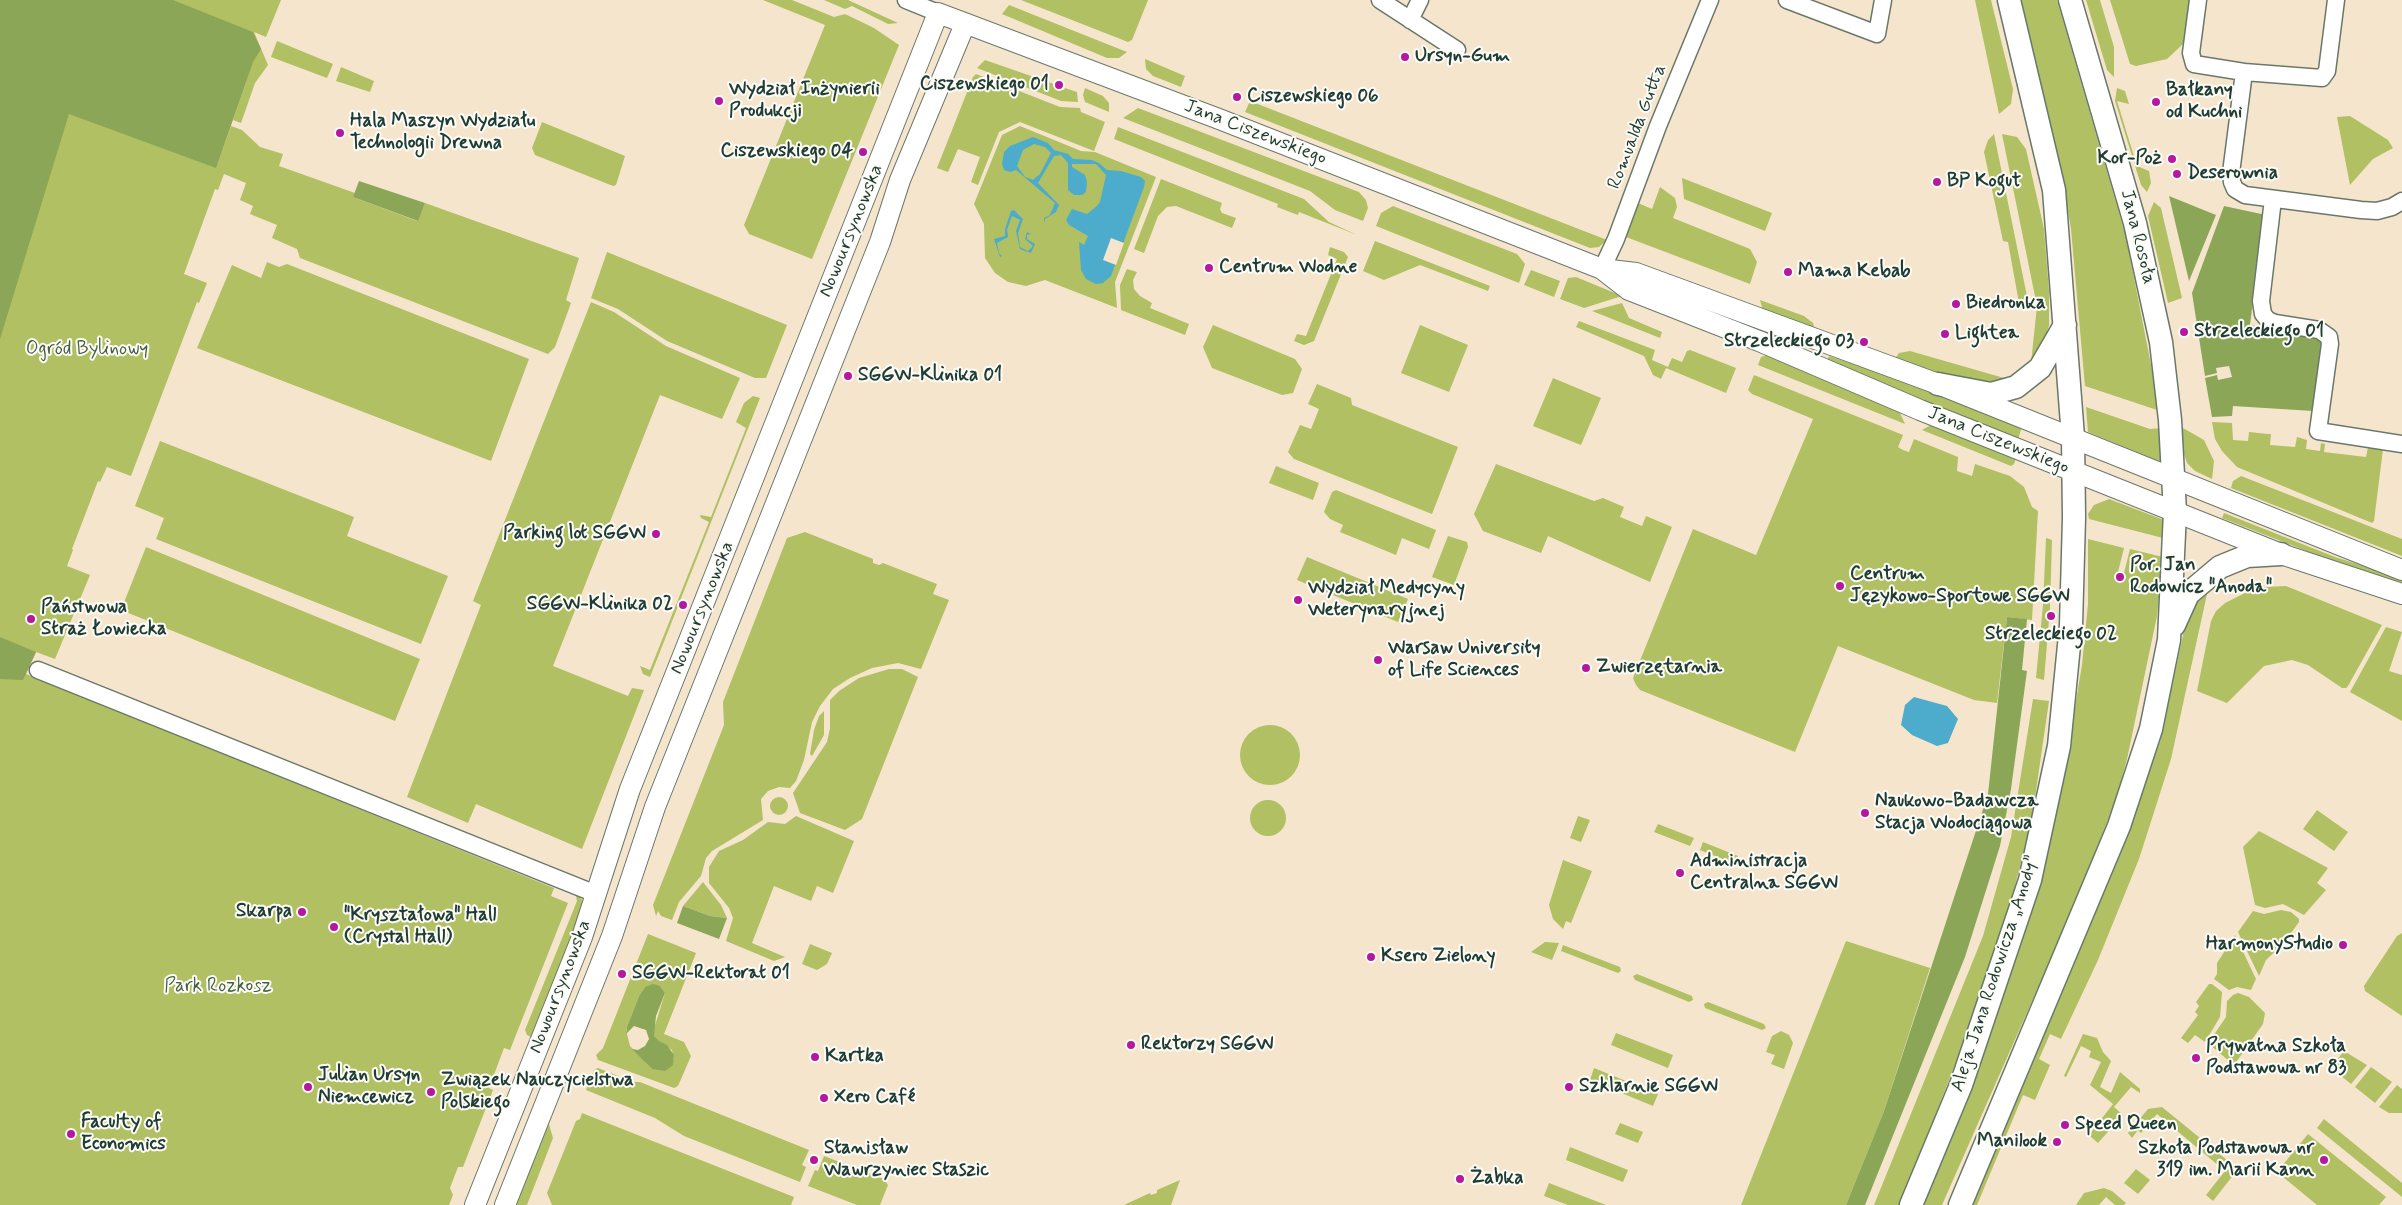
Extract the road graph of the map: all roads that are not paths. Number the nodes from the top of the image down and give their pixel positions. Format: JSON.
{"nodes":[{"id":1,"x":906,"y":0,"type":"edge"},
{"id":2,"x":1380,"y":0,"type":"edge"},
{"id":3,"x":1420,"y":0,"type":"edge"},
{"id":4,"x":1710,"y":0,"type":"edge"},
{"id":5,"x":1787,"y":0,"type":"edge"},
{"id":6,"x":1883,"y":0,"type":"edge"},
{"id":7,"x":2009,"y":0,"type":"edge"},
{"id":8,"x":2070,"y":0,"type":"edge"},
{"id":9,"x":2198,"y":0,"type":"edge"},
{"id":10,"x":2336,"y":0,"type":"edge"},
{"id":11,"x":938,"y":13,"type":"junction"},
{"id":12,"x":1410,"y":20,"type":"junction"},
{"id":13,"x":965,"y":24,"type":"junction"},
{"id":14,"x":1457,"y":50,"type":"dead end"},
{"id":15,"x":2244,"y":72,"type":"junction"},
{"id":16,"x":2273,"y":199,"type":"junction"},
{"id":17,"x":2402,"y":201,"type":"edge"},
{"id":18,"x":1602,"y":269,"type":"junction"},
{"id":19,"x":2065,"y":325,"type":"junction"},
{"id":20,"x":1938,"y":384,"type":"junction"},
{"id":21,"x":2073,"y":437,"type":"junction"},
{"id":22,"x":2402,"y":444,"type":"edge"},
{"id":23,"x":2073,"y":471,"type":"junction"},
{"id":24,"x":2174,"y":480,"type":"junction"},
{"id":25,"x":2175,"y":512,"type":"junction"},
{"id":26,"x":2282,"y":554,"type":"junction"},
{"id":27,"x":2402,"y":570,"type":"edge"},
{"id":28,"x":2402,"y":594,"type":"edge"},
{"id":29,"x":2169,"y":640,"type":"junction"},
{"id":30,"x":38,"y":670,"type":"dead end"},
{"id":31,"x":596,"y":894,"type":"junction"},
{"id":32,"x":475,"y":1205,"type":"edge"},
{"id":33,"x":505,"y":1205,"type":"edge"},
{"id":34,"x":1911,"y":1205,"type":"edge"},
{"id":35,"x":1960,"y":1205,"type":"edge"}],
"edges":[{"from":1,"to":11,"type":"street","name":"Jana Ciszewskiego"},
{"from":2,"to":12,"type":"street"},
{"from":3,"to":12,"type":"street"},
{"from":4,"to":18,"type":"street","name":"Romualda Gutta"},
{"from":5,"to":6,"type":"street"},
{"from":7,"to":19,"type":"main road"},
{"from":8,"to":24,"type":"main road","name":"Jana Rosoła"},
{"from":9,"to":15,"type":"street"},
{"from":10,"to":15,"type":"street"},
{"from":11,"to":13,"type":"street","name":"Jana Ciszewskiego"},
{"from":11,"to":31,"type":"street","name":"Nowoursynowska"},
{"from":12,"to":14,"type":"street"},
{"from":13,"to":18,"type":"street","name":"Jana Ciszewskiego"},
{"from":13,"to":33,"type":"street","name":"Nowoursynowska"},
{"from":15,"to":16,"type":"street"},
{"from":16,"to":17,"type":"street"},
{"from":16,"to":22,"type":"street"},
{"from":18,"to":20,"type":"street","name":"Jana Ciszewskiego"},
{"from":18,"to":23,"type":"street","name":"Jana Ciszewskiego"},
{"from":19,"to":20,"type":"main road"},
{"from":19,"to":21,"type":"main road"},
{"from":20,"to":21,"type":"street","name":"Jana Ciszewskiego"},
{"from":21,"to":23,"type":"main road","name":"Aleja Jana Rodowicza „Anody”"},
{"from":21,"to":24,"type":"street","name":"Jana Ciszewskiego"},
{"from":23,"to":25,"type":"street","name":"Jana Ciszewskiego"},
{"from":23,"to":34,"type":"main road","name":"Aleja Jana Rodowicza „Anody”"},
{"from":24,"to":25,"type":"main road"},
{"from":24,"to":27,"type":"street","name":"Jana Ciszewskiego"},
{"from":25,"to":26,"type":"street","name":"Jana Ciszewskiego"},
{"from":25,"to":29,"type":"main road"},
{"from":26,"to":28,"type":"street","name":"Jana Ciszewskiego"},
{"from":26,"to":29,"type":"main road"},
{"from":29,"to":35,"type":"main road"},
{"from":30,"to":31,"type":"street"},
{"from":31,"to":32,"type":"street","name":"Nowoursynowska"}]}
